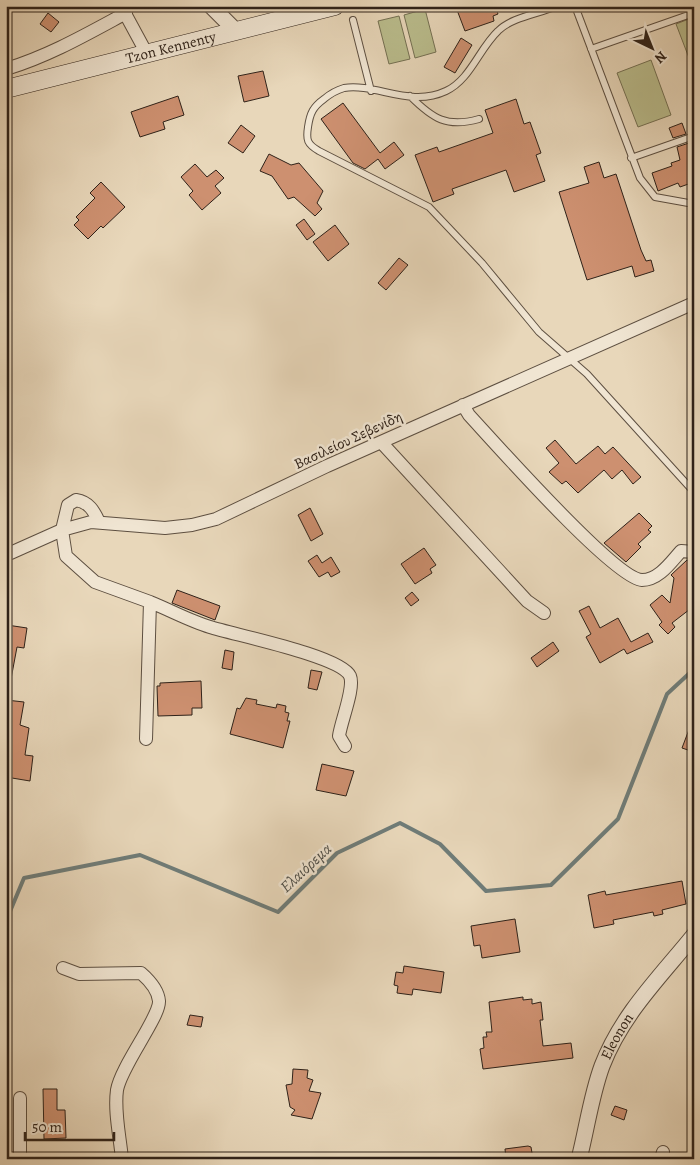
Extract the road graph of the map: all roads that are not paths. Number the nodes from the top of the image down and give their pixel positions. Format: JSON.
{"nodes":[{"id":1,"x":211,"y":6,"type":"edge"},
{"id":2,"x":557,"y":6,"type":"edge"},
{"id":3,"x":575,"y":6,"type":"edge"},
{"id":4,"x":329,"y":7,"type":"edge"},
{"id":5,"x":123,"y":10,"type":"edge"},
{"id":6,"x":694,"y":13,"type":"edge"},
{"id":7,"x":353,"y":20,"type":"dead end"},
{"id":8,"x":236,"y":31,"type":"junction"},
{"id":9,"x":591,"y":49,"type":"junction"},
{"id":10,"x":147,"y":54,"type":"junction"},
{"id":11,"x":6,"y":69,"type":"edge"},
{"id":12,"x":6,"y":89,"type":"edge"},
{"id":13,"x":371,"y":91,"type":"junction"},
{"id":14,"x":410,"y":96,"type":"junction"},
{"id":15,"x":479,"y":119,"type":"dead end"},
{"id":16,"x":694,"y":136,"type":"edge"},
{"id":17,"x":631,"y":158,"type":"junction"},
{"id":18,"x":694,"y":204,"type":"edge"},
{"id":19,"x":694,"y":302,"type":"edge"},
{"id":20,"x":569,"y":358,"type":"junction"},
{"id":21,"x":462,"y":406,"type":"junction"},
{"id":22,"x":381,"y":442,"type":"junction"},
{"id":23,"x":694,"y":492,"type":"edge"},
{"id":24,"x":99,"y":522,"type":"junction"},
{"id":25,"x":62,"y":530,"type":"junction"},
{"id":26,"x":694,"y":552,"type":"edge"},
{"id":27,"x":6,"y":555,"type":"edge"},
{"id":28,"x":150,"y":602,"type":"junction"},
{"id":29,"x":544,"y":613,"type":"dead end"},
{"id":30,"x":146,"y":739,"type":"dead end"},
{"id":31,"x":345,"y":746,"type":"dead end"},
{"id":32,"x":694,"y":935,"type":"edge"},
{"id":33,"x":63,"y":968,"type":"dead end"},
{"id":34,"x":20,"y":1098,"type":"dead end"},
{"id":35,"x":20,"y":1159,"type":"edge"},
{"id":36,"x":122,"y":1159,"type":"edge"},
{"id":37,"x":579,"y":1159,"type":"edge"}],
"edges":[{"from":1,"to":8,"type":"street"},
{"from":2,"to":14,"type":"lane"},
{"from":3,"to":9,"type":"lane"},
{"from":4,"to":8,"type":"main road","name":"Tzon Kennenty"},
{"from":5,"to":10,"type":"street"},
{"from":5,"to":11,"type":"street"},
{"from":6,"to":9,"type":"lane"},
{"from":7,"to":13,"type":"lane"},
{"from":8,"to":10,"type":"main road","name":"Tzon Kennenty"},
{"from":9,"to":17,"type":"lane"},
{"from":10,"to":12,"type":"main road","name":"Tzon Kennenty"},
{"from":13,"to":14,"type":"lane"},
{"from":13,"to":20,"type":"lane"},
{"from":14,"to":15,"type":"lane"},
{"from":16,"to":17,"type":"lane"},
{"from":17,"to":18,"type":"lane"},
{"from":19,"to":20,"type":"street","name":"Βασιλείου Σεβενίδη"},
{"from":20,"to":21,"type":"street","name":"Βασιλείου Σεβενίδη"},
{"from":20,"to":23,"type":"lane"},
{"from":21,"to":22,"type":"street","name":"Βασιλείου Σεβενίδη"},
{"from":21,"to":26,"type":"street"},
{"from":22,"to":24,"type":"street","name":"Βασιλείου Σεβενίδη"},
{"from":22,"to":29,"type":"street"},
{"from":24,"to":25,"type":"street","name":"Βασιλείου Σεβενίδη"},
{"from":24,"to":25,"type":"street"},
{"from":25,"to":27,"type":"street","name":"Βασιλείου Σεβενίδη"},
{"from":25,"to":28,"type":"street"},
{"from":28,"to":30,"type":"street"},
{"from":28,"to":31,"type":"street"},
{"from":32,"to":37,"type":"street","name":"Eleonon"},
{"from":33,"to":36,"type":"street"},
{"from":34,"to":35,"type":"street"}]}
